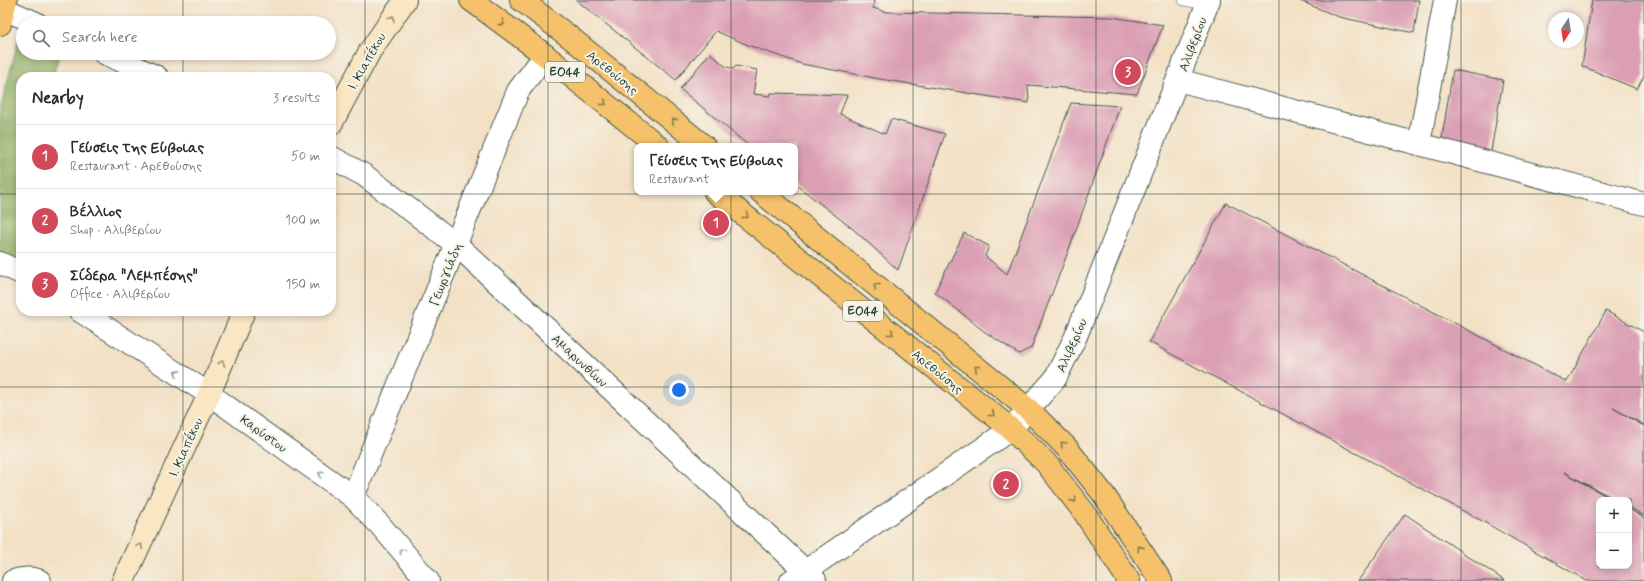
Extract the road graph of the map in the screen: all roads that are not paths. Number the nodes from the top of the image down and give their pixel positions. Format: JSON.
{"nodes":[{"id":1,"x":405,"y":0,"type":"edge"},
{"id":2,"x":470,"y":0,"type":"edge"},
{"id":3,"x":521,"y":0,"type":"edge"},
{"id":4,"x":1184,"y":0,"type":"edge"},
{"id":5,"x":1445,"y":0,"type":"edge"},
{"id":6,"x":1208,"y":2,"type":"edge"},
{"id":7,"x":3,"y":11,"type":"edge"},
{"id":8,"x":17,"y":16,"type":"edge"},
{"id":9,"x":545,"y":55,"type":"junction"},
{"id":10,"x":119,"y":60,"type":"edge"},
{"id":11,"x":146,"y":72,"type":"edge"},
{"id":12,"x":1178,"y":80,"type":"junction"},
{"id":13,"x":336,"y":115,"type":"edge"},
{"id":14,"x":654,"y":143,"type":"edge"},
{"id":15,"x":700,"y":143,"type":"edge"},
{"id":16,"x":1419,"y":144,"type":"junction"},
{"id":17,"x":336,"y":159,"type":"edge"},
{"id":18,"x":719,"y":195,"type":"edge"},
{"id":19,"x":764,"y":195,"type":"edge"},
{"id":20,"x":1644,"y":204,"type":"edge"},
{"id":21,"x":457,"y":245,"type":"junction"},
{"id":22,"x":0,"y":262,"type":"edge"},
{"id":23,"x":16,"y":270,"type":"edge"},
{"id":24,"x":88,"y":316,"type":"edge"},
{"id":25,"x":242,"y":316,"type":"edge"},
{"id":26,"x":210,"y":394,"type":"junction"},
{"id":27,"x":1029,"y":410,"type":"junction"},
{"id":28,"x":1011,"y":429,"type":"junction"},
{"id":29,"x":353,"y":497,"type":"junction"},
{"id":30,"x":804,"y":578,"type":"edge"},
{"id":31,"x":13,"y":581,"type":"edge"},
{"id":32,"x":40,"y":581,"type":"edge"},
{"id":33,"x":123,"y":581,"type":"edge"},
{"id":34,"x":428,"y":581,"type":"edge"},
{"id":35,"x":1128,"y":581,"type":"edge"},
{"id":36,"x":1161,"y":581,"type":"edge"}],
"edges":[{"from":13,"to":1,"type":"street","name":"Ι. Κιαπέκου","one_way":true},
{"from":2,"to":9,"type":"main road","number":"ΕΟ44","one_way":true},
{"from":15,"to":3,"type":"main road","name":"Αρεθούσης","number":"ΕΟ44","one_way":true},
{"from":4,"to":6,"type":"lane"},
{"from":5,"to":16,"type":"street"},
{"from":6,"to":12,"type":"street","name":"Αλιβερίου"},
{"from":7,"to":8,"type":"street"},
{"from":9,"to":14,"type":"main road","number":"ΕΟ44","one_way":true},
{"from":9,"to":21,"type":"street","name":"Γεωργιάδη"},
{"from":10,"to":11,"type":"street"},
{"from":12,"to":16,"type":"street"},
{"from":12,"to":27,"type":"street","name":"Αλιβερίου"},
{"from":16,"to":20,"type":"street"},
{"from":17,"to":21,"type":"street","name":"Αμαρυνθίων"},
{"from":18,"to":28,"type":"main road","name":"Αρεθούσης","number":"ΕΟ44","one_way":true},
{"from":27,"to":19,"type":"main road","name":"Αρεθούσης","number":"ΕΟ44","one_way":true},
{"from":21,"to":29,"type":"street","name":"Γεωργιάδη"},
{"from":21,"to":30,"type":"street","name":"Αμαρυνθίων"},
{"from":22,"to":23,"type":"street"},
{"from":26,"to":24,"type":"street","name":"Καρύστου","one_way":true},
{"from":26,"to":25,"type":"street","name":"Ι. Κιαπέκου","one_way":true},
{"from":29,"to":26,"type":"street","name":"Καρύστου","one_way":true},
{"from":33,"to":26,"type":"street","name":"Ι. Κιαπέκου","one_way":true},
{"from":27,"to":28,"type":"street","name":"Αλιβερίου"},
{"from":36,"to":27,"type":"main road","name":"Αρεθούσης","number":"ΕΟ44","one_way":true},
{"from":28,"to":30,"type":"street","name":"Αλιβερίου"},
{"from":28,"to":35,"type":"main road","name":"Αρεθούσης","number":"ΕΟ44","one_way":true},
{"from":34,"to":29,"type":"street","name":"Καρύστου","one_way":true},
{"from":31,"to":32,"type":"street"}]}
